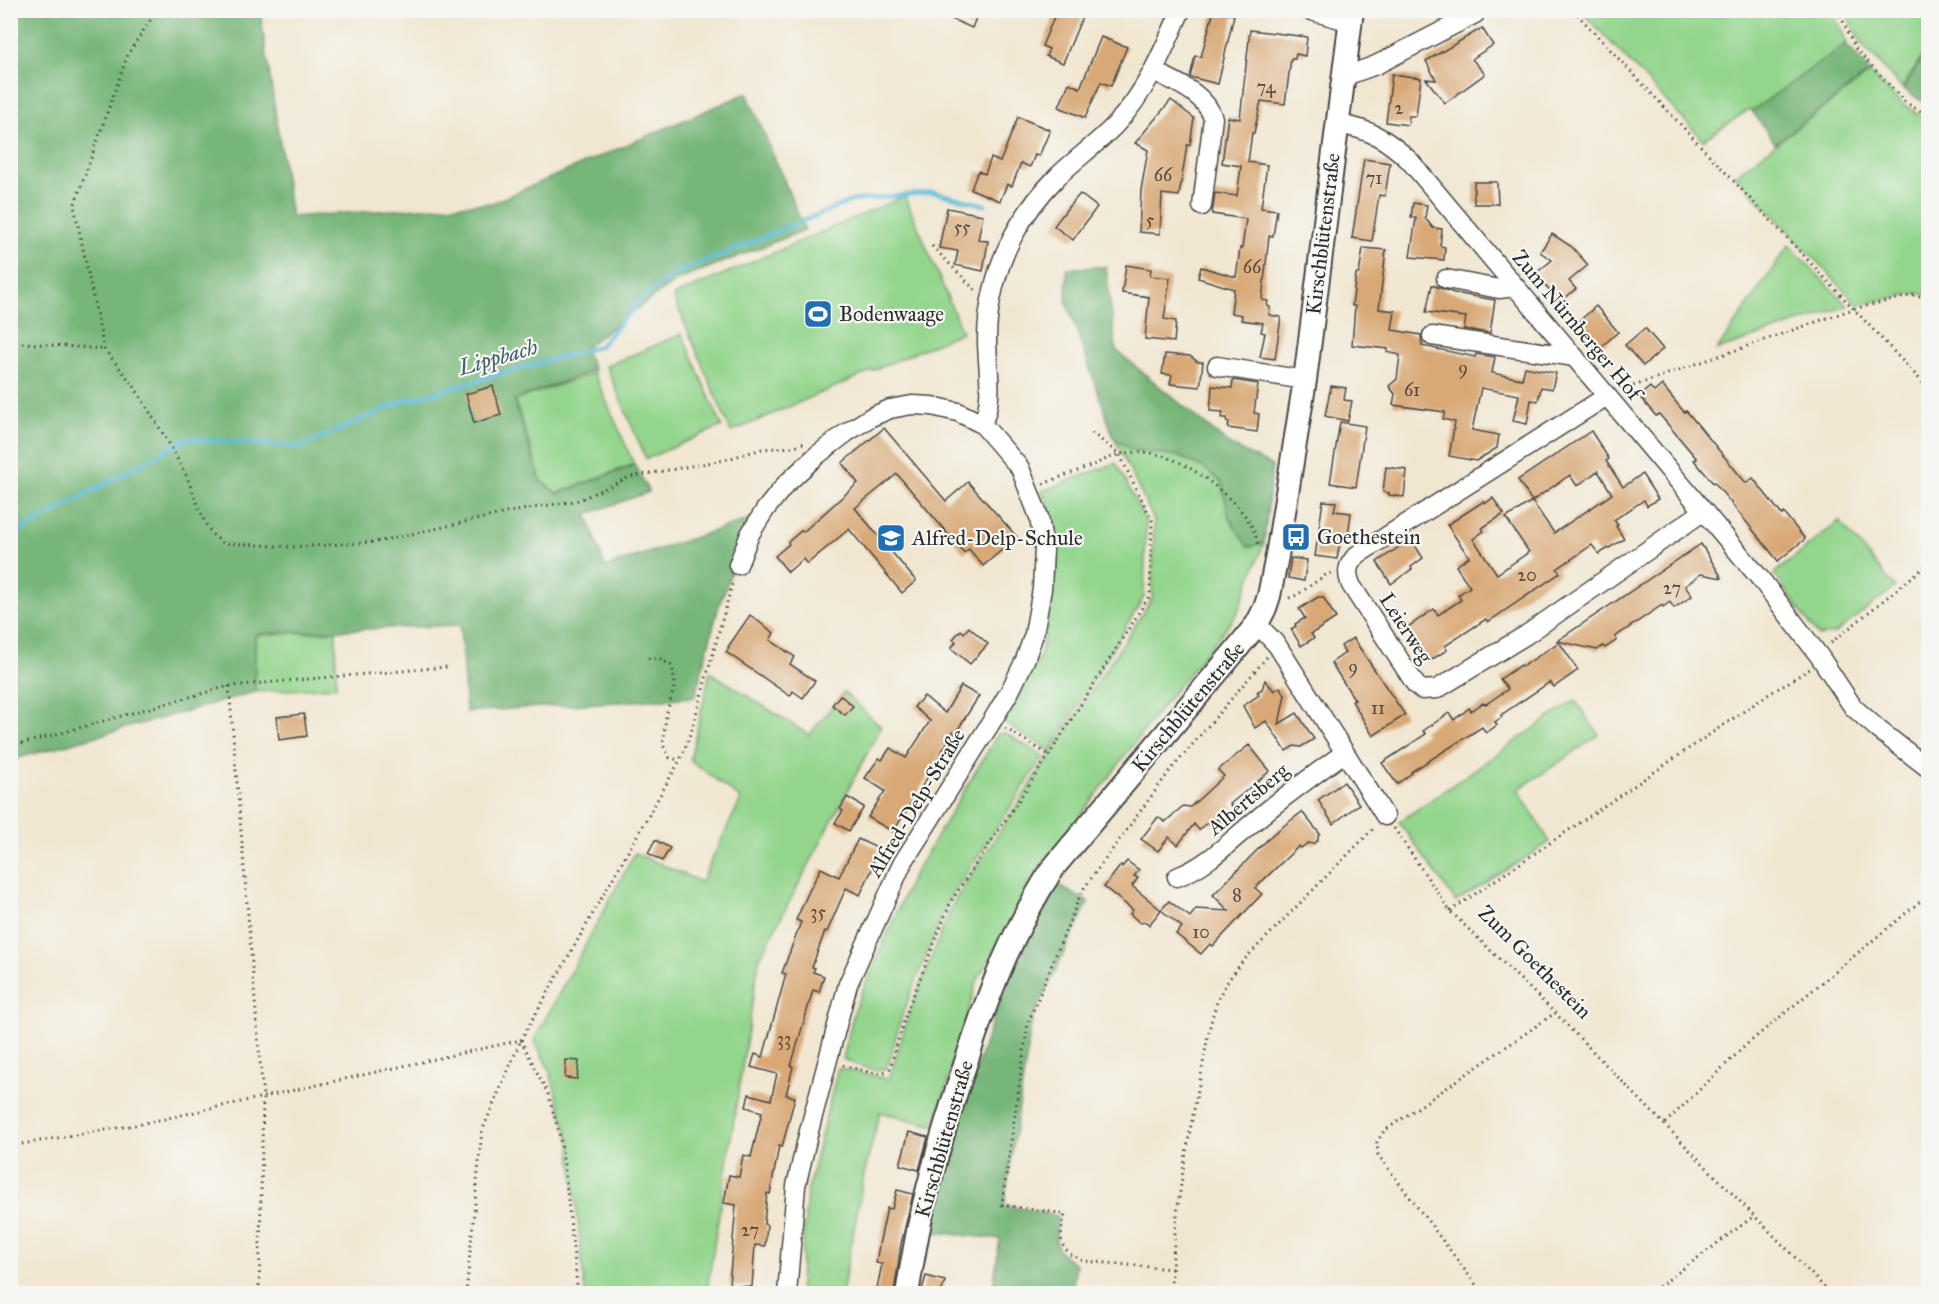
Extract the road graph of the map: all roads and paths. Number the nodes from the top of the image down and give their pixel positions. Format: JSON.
{"nodes":[{"id":1,"x":157,"y":10,"type":"edge"},
{"id":2,"x":1181,"y":10,"type":"edge"},
{"id":3,"x":1308,"y":10,"type":"edge"},
{"id":4,"x":1573,"y":10,"type":"edge"},
{"id":5,"x":1838,"y":10,"type":"edge"},
{"id":6,"x":1475,"y":14,"type":"dead end"},
{"id":7,"x":1352,"y":16,"type":"edge"},
{"id":8,"x":1154,"y":71,"type":"junction"},
{"id":9,"x":1343,"y":77,"type":"junction"},
{"id":10,"x":1929,"y":115,"type":"edge"},
{"id":11,"x":1337,"y":124,"type":"junction"},
{"id":12,"x":1202,"y":206,"type":"dead end"},
{"id":13,"x":932,"y":246,"type":"dead end"},
{"id":14,"x":1446,"y":279,"type":"dead end"},
{"id":15,"x":1515,"y":287,"type":"junction"},
{"id":16,"x":1929,"y":298,"type":"edge"},
{"id":17,"x":992,"y":300,"type":"junction"},
{"id":18,"x":1853,"y":309,"type":"junction"},
{"id":19,"x":1432,"y":336,"type":"dead end"},
{"id":20,"x":10,"y":342,"type":"edge"},
{"id":21,"x":104,"y":349,"type":"junction"},
{"id":22,"x":1575,"y":357,"type":"junction"},
{"id":23,"x":1217,"y":366,"type":"dead end"},
{"id":24,"x":1305,"y":380,"type":"junction"},
{"id":25,"x":1929,"y":388,"type":"edge"},
{"id":26,"x":1607,"y":396,"type":"junction"},
{"id":27,"x":982,"y":424,"type":"junction"},
{"id":28,"x":1092,"y":433,"type":"dead end"},
{"id":29,"x":813,"y":440,"type":"dead end"},
{"id":30,"x":1119,"y":454,"type":"junction"},
{"id":31,"x":1029,"y":490,"type":"junction"},
{"id":32,"x":1704,"y":511,"type":"junction"},
{"id":33,"x":1278,"y":556,"type":"junction"},
{"id":34,"x":1929,"y":564,"type":"edge"},
{"id":35,"x":738,"y":565,"type":"joint"},
{"id":36,"x":1348,"y":568,"type":"junction"},
{"id":37,"x":1269,"y":596,"type":"junction"},
{"id":38,"x":1257,"y":624,"type":"junction"},
{"id":39,"x":1277,"y":645,"type":"junction"},
{"id":40,"x":1820,"y":657,"type":"junction"},
{"id":41,"x":648,"y":658,"type":"dead end"},
{"id":42,"x":447,"y":667,"type":"dead end"},
{"id":43,"x":229,"y":686,"type":"junction"},
{"id":44,"x":992,"y":721,"type":"junction"},
{"id":45,"x":10,"y":747,"type":"edge"},
{"id":46,"x":1344,"y":753,"type":"junction"},
{"id":47,"x":1049,"y":755,"type":"junction"},
{"id":48,"x":680,"y":760,"type":"junction"},
{"id":49,"x":1929,"y":768,"type":"edge"},
{"id":50,"x":1385,"y":816,"type":"junction"},
{"id":51,"x":1178,"y":877,"type":"dead end"},
{"id":52,"x":1929,"y":895,"type":"edge"},
{"id":53,"x":1450,"y":911,"type":"junction"},
{"id":54,"x":1555,"y":1013,"type":"junction"},
{"id":55,"x":521,"y":1040,"type":"junction"},
{"id":56,"x":827,"y":1061,"type":"junction"},
{"id":57,"x":263,"y":1097,"type":"junction"},
{"id":58,"x":1664,"y":1124,"type":"junction"},
{"id":59,"x":10,"y":1146,"type":"edge"},
{"id":60,"x":1754,"y":1216,"type":"junction"},
{"id":61,"x":1172,"y":1269,"type":"junction"},
{"id":62,"x":259,"y":1293,"type":"edge"},
{"id":63,"x":466,"y":1293,"type":"edge"},
{"id":64,"x":578,"y":1293,"type":"edge"},
{"id":65,"x":787,"y":1293,"type":"edge"},
{"id":66,"x":907,"y":1293,"type":"edge"},
{"id":67,"x":1171,"y":1293,"type":"edge"},
{"id":68,"x":1483,"y":1293,"type":"edge"},
{"id":69,"x":1649,"y":1293,"type":"edge"},
{"id":70,"x":1831,"y":1293,"type":"edge"}],
"edges":[{"from":1,"to":21,"type":"path"},
{"from":2,"to":8,"type":"street"},
{"from":3,"to":7,"type":"street"},
{"from":4,"to":18,"type":"path"},
{"from":5,"to":10,"type":"path"},
{"from":6,"to":9,"type":"street"},
{"from":7,"to":9,"type":"main road","name":"Kirschblütenstraße"},
{"from":8,"to":12,"type":"street"},
{"from":8,"to":17,"type":"street"},
{"from":9,"to":11,"type":"main road","name":"Kirschblütenstraße"},
{"from":11,"to":15,"type":"street","name":"Zum Nürnberger Hof"},
{"from":11,"to":24,"type":"main road","name":"Kirschblütenstraße"},
{"from":13,"to":17,"type":"path"},
{"from":14,"to":15,"type":"street"},
{"from":15,"to":22,"type":"street","name":"Zum Nürnberger Hof"},
{"from":16,"to":18,"type":"path"},
{"from":17,"to":27,"type":"street"},
{"from":18,"to":25,"type":"path"},
{"from":18,"to":26,"type":"path"},
{"from":19,"to":22,"type":"street"},
{"from":20,"to":21,"type":"path"},
{"from":21,"to":29,"type":"path"},
{"from":22,"to":26,"type":"street","name":"Zum Nürnberger Hof"},
{"from":23,"to":24,"type":"street"},
{"from":24,"to":33,"type":"main road","name":"Kirschblütenstraße"},
{"from":26,"to":32,"type":"street","name":"Zum Nürnberger Hof"},
{"from":26,"to":36,"type":"street"},
{"from":27,"to":31,"type":"street","name":"Alfred-Delp-Straße"},
{"from":27,"to":35,"type":"street","name":"Alfred-Delp-Straße"},
{"from":28,"to":30,"type":"path"},
{"from":30,"to":31,"type":"path"},
{"from":30,"to":33,"type":"path"},
{"from":30,"to":47,"type":"path"},
{"from":31,"to":44,"type":"street","name":"Alfred-Delp-Straße"},
{"from":32,"to":36,"type":"street","name":"Leierweg"},
{"from":32,"to":40,"type":"street","name":"Zum Nürnberger Hof"},
{"from":33,"to":37,"type":"main road","name":"Kirschblütenstraße"},
{"from":34,"to":40,"type":"path"},
{"from":35,"to":48,"type":"path"},
{"from":36,"to":37,"type":"path"},
{"from":37,"to":38,"type":"main road","name":"Kirschblütenstraße"},
{"from":38,"to":39,"type":"street"},
{"from":38,"to":66,"type":"main road","name":"Kirschblütenstraße"},
{"from":39,"to":46,"type":"street"},
{"from":39,"to":61,"type":"path"},
{"from":40,"to":49,"type":"street","name":"Zum Nürnberger Hof"},
{"from":40,"to":53,"type":"path"},
{"from":41,"to":48,"type":"path"},
{"from":42,"to":43,"type":"path"},
{"from":43,"to":45,"type":"path"},
{"from":43,"to":57,"type":"path"},
{"from":44,"to":47,"type":"path"},
{"from":44,"to":56,"type":"street","name":"Alfred-Delp-Straße"},
{"from":46,"to":50,"type":"street"},
{"from":46,"to":51,"type":"street","name":"Albertsberg"},
{"from":47,"to":56,"type":"path"},
{"from":48,"to":55,"type":"path"},
{"from":50,"to":53,"type":"path","name":"Zum Goethestein"},
{"from":50,"to":61,"type":"path"},
{"from":52,"to":58,"type":"path"},
{"from":53,"to":54,"type":"path","name":"Zum Goethestein"},
{"from":54,"to":58,"type":"path","name":"Zum Goethestein"},
{"from":54,"to":68,"type":"path"},
{"from":55,"to":57,"type":"path"},
{"from":55,"to":63,"type":"path"},
{"from":55,"to":64,"type":"path"},
{"from":56,"to":65,"type":"street","name":"Alfred-Delp-Straße"},
{"from":57,"to":59,"type":"path"},
{"from":57,"to":62,"type":"path"},
{"from":58,"to":60,"type":"path","name":"Zum Goethestein"},
{"from":60,"to":69,"type":"path"},
{"from":60,"to":70,"type":"path","name":"Zum Goethestein"},
{"from":61,"to":67,"type":"path"}]}
